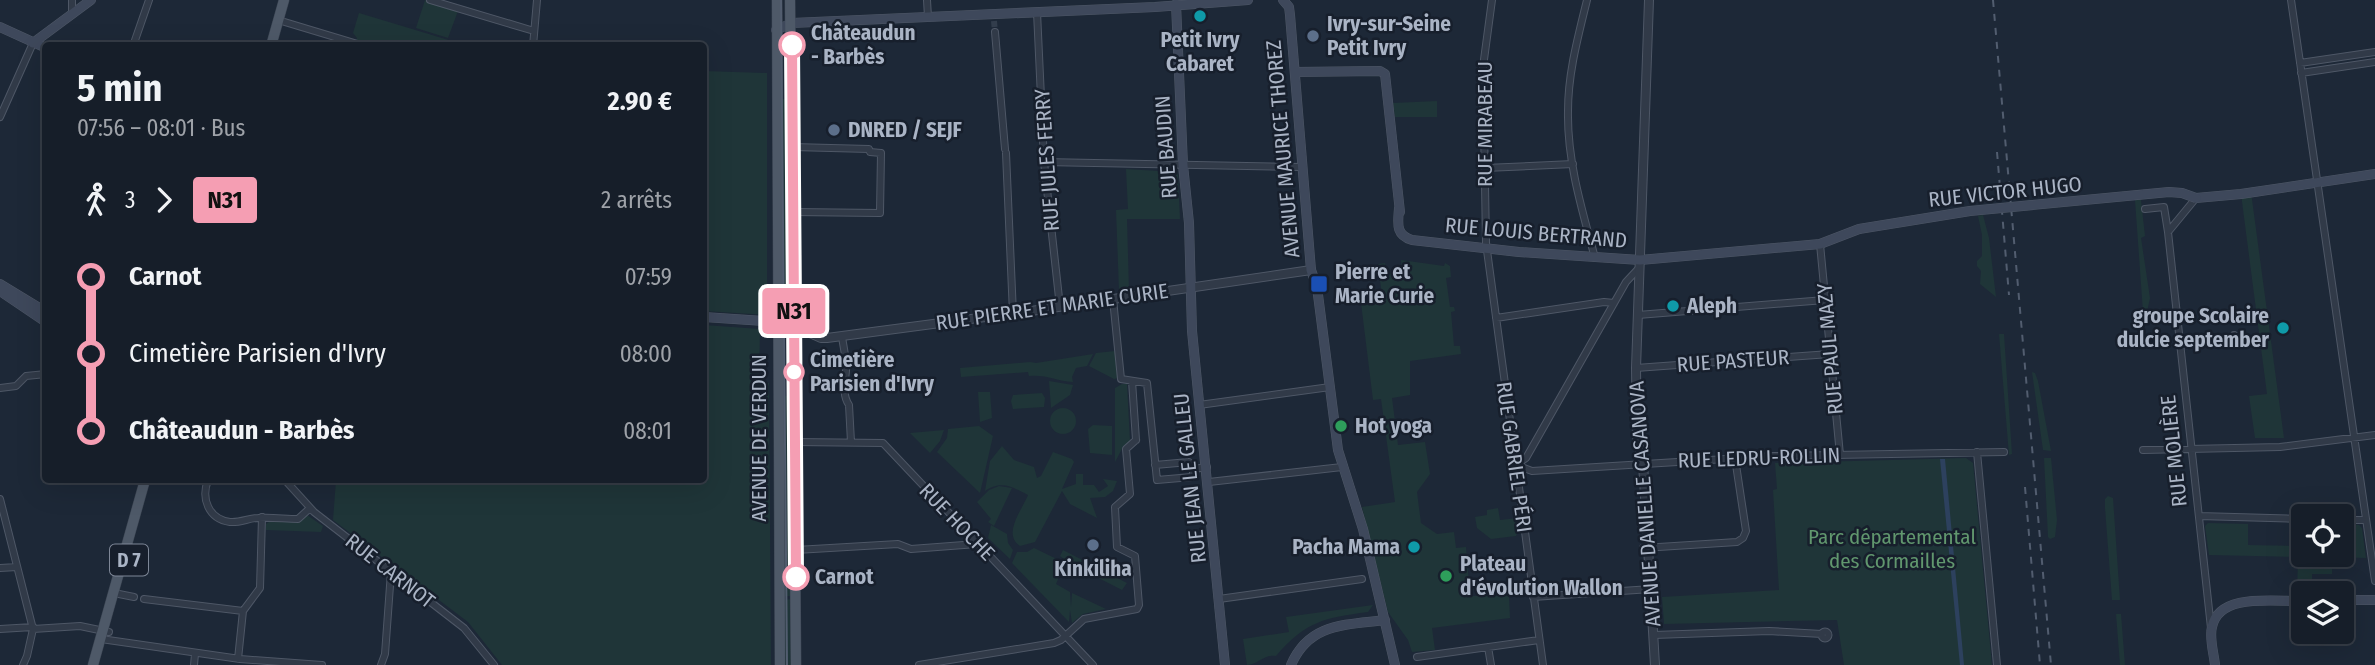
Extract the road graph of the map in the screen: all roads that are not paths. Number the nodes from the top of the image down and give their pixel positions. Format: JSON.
{"nodes":[{"id":1,"x":72,"y":0,"type":"edge"},
{"id":2,"x":91,"y":0,"type":"edge"},
{"id":3,"x":149,"y":0,"type":"edge"},
{"id":4,"x":278,"y":0,"type":"edge"},
{"id":5,"x":284,"y":0,"type":"edge"},
{"id":6,"x":430,"y":0,"type":"edge"},
{"id":7,"x":537,"y":0,"type":"edge"},
{"id":8,"x":777,"y":0,"type":"edge"},
{"id":9,"x":790,"y":0,"type":"edge"},
{"id":10,"x":928,"y":0,"type":"edge"},
{"id":11,"x":1245,"y":0,"type":"edge"},
{"id":12,"x":1492,"y":0,"type":"edge"},
{"id":13,"x":1587,"y":0,"type":"edge"},
{"id":14,"x":1649,"y":0,"type":"edge"},
{"id":15,"x":2291,"y":0,"type":"edge"},
{"id":16,"x":1285,"y":1,"type":"edge"},
{"id":17,"x":1173,"y":2,"type":"edge"},
{"id":18,"x":1037,"y":12,"type":"junction"},
{"id":19,"x":72,"y":13,"type":"junction"},
{"id":20,"x":928,"y":17,"type":"junction"},
{"id":21,"x":278,"y":20,"type":"junction"},
{"id":22,"x":792,"y":23,"type":"junction"},
{"id":23,"x":0,"y":27,"type":"edge"},
{"id":24,"x":776,"y":30,"type":"junction"},
{"id":25,"x":534,"y":32,"type":"junction"},
{"id":26,"x":995,"y":32,"type":"tunnel mouth"},
{"id":27,"x":134,"y":42,"type":"edge"},
{"id":28,"x":266,"y":42,"type":"edge"},
{"id":29,"x":272,"y":42,"type":"edge"},
{"id":30,"x":348,"y":42,"type":"edge"},
{"id":31,"x":533,"y":42,"type":"edge"},
{"id":32,"x":33,"y":43,"type":"junction"},
{"id":33,"x":42,"y":46,"type":"edge"},
{"id":34,"x":2375,"y":52,"type":"edge"},
{"id":35,"x":2375,"y":62,"type":"edge"},
{"id":36,"x":2300,"y":63,"type":"junction"},
{"id":37,"x":1295,"y":72,"type":"junction"},
{"id":38,"x":2301,"y":73,"type":"junction"},
{"id":39,"x":0,"y":117,"type":"edge"},
{"id":40,"x":793,"y":147,"type":"junction"},
{"id":41,"x":1044,"y":162,"type":"junction"},
{"id":42,"x":1573,"y":164,"type":"junction"},
{"id":43,"x":1183,"y":165,"type":"junction"},
{"id":44,"x":1302,"y":167,"type":"junction"},
{"id":45,"x":1485,"y":168,"type":"junction"},
{"id":46,"x":2375,"y":174,"type":"edge"},
{"id":47,"x":2316,"y":183,"type":"junction"},
{"id":48,"x":2196,"y":198,"type":"junction"},
{"id":49,"x":2145,"y":209,"type":"dead end"},
{"id":50,"x":793,"y":212,"type":"junction"},
{"id":51,"x":2168,"y":232,"type":"junction"},
{"id":52,"x":1820,"y":244,"type":"junction"},
{"id":53,"x":1487,"y":249,"type":"junction"},
{"id":54,"x":1595,"y":258,"type":"junction"},
{"id":55,"x":1639,"y":264,"type":"junction"},
{"id":56,"x":1311,"y":270,"type":"junction"},
{"id":57,"x":0,"y":284,"type":"edge"},
{"id":58,"x":1190,"y":288,"type":"junction"},
{"id":59,"x":0,"y":291,"type":"edge"},
{"id":60,"x":1113,"y":299,"type":"junction"},
{"id":61,"x":1825,"y":300,"type":"junction"},
{"id":62,"x":1614,"y":303,"type":"junction"},
{"id":63,"x":1060,"y":307,"type":"junction"},
{"id":64,"x":1013,"y":314,"type":"junction"},
{"id":65,"x":1638,"y":315,"type":"junction"},
{"id":66,"x":42,"y":316,"type":"edge"},
{"id":67,"x":42,"y":317,"type":"edge"},
{"id":68,"x":707,"y":317,"type":"edge"},
{"id":69,"x":1496,"y":318,"type":"junction"},
{"id":70,"x":777,"y":322,"type":"junction"},
{"id":71,"x":794,"y":326,"type":"junction"},
{"id":72,"x":2234,"y":335,"type":"dead end"},
{"id":73,"x":842,"y":336,"type":"junction"},
{"id":74,"x":2197,"y":342,"type":"tunnel mouth"},
{"id":75,"x":1830,"y":354,"type":"junction"},
{"id":76,"x":1636,"y":368,"type":"junction"},
{"id":77,"x":42,"y":374,"type":"edge"},
{"id":78,"x":1132,"y":381,"type":"junction"},
{"id":79,"x":1330,"y":387,"type":"junction"},
{"id":80,"x":0,"y":388,"type":"edge"},
{"id":81,"x":1199,"y":405,"type":"junction"},
{"id":82,"x":2375,"y":435,"type":"edge"},
{"id":83,"x":2355,"y":437,"type":"junction"},
{"id":84,"x":1151,"y":439,"type":"junction"},
{"id":85,"x":1136,"y":440,"type":"junction"},
{"id":86,"x":794,"y":442,"type":"junction"},
{"id":87,"x":852,"y":442,"type":"junction"},
{"id":88,"x":2192,"y":448,"type":"junction"},
{"id":89,"x":2143,"y":450,"type":"dead end"},
{"id":90,"x":1977,"y":452,"type":"junction"},
{"id":91,"x":2004,"y":452,"type":"dead end"},
{"id":92,"x":1840,"y":454,"type":"junction"},
{"id":93,"x":1735,"y":458,"type":"junction"},
{"id":94,"x":1643,"y":463,"type":"junction"},
{"id":95,"x":1155,"y":465,"type":"junction"},
{"id":96,"x":1516,"y":465,"type":"junction"},
{"id":97,"x":1207,"y":467,"type":"junction"},
{"id":98,"x":1342,"y":467,"type":"junction"},
{"id":99,"x":1194,"y":469,"type":"junction"},
{"id":100,"x":1209,"y":482,"type":"junction"},
{"id":101,"x":144,"y":483,"type":"edge"},
{"id":102,"x":150,"y":483,"type":"edge"},
{"id":103,"x":207,"y":483,"type":"edge"},
{"id":104,"x":287,"y":483,"type":"edge"},
{"id":105,"x":0,"y":499,"type":"edge"},
{"id":106,"x":309,"y":509,"type":"junction"},
{"id":107,"x":2199,"y":516,"type":"junction"},
{"id":108,"x":262,"y":517,"type":"junction"},
{"id":109,"x":2291,"y":519,"type":"edge"},
{"id":110,"x":2354,"y":520,"type":"edge"},
{"id":111,"x":2366,"y":520,"type":"junction"},
{"id":112,"x":977,"y":544,"type":"junction"},
{"id":113,"x":1646,"y":548,"type":"junction"},
{"id":114,"x":796,"y":551,"type":"junction"},
{"id":115,"x":17,"y":567,"type":"junction"},
{"id":116,"x":0,"y":568,"type":"edge"},
{"id":117,"x":391,"y":572,"type":"junction"},
{"id":118,"x":1362,"y":579,"type":"dead end"},
{"id":119,"x":2375,"y":581,"type":"edge"},
{"id":120,"x":1651,"y":589,"type":"junction"},
{"id":121,"x":119,"y":594,"type":"junction"},
{"id":122,"x":134,"y":597,"type":"dead end"},
{"id":123,"x":1533,"y":597,"type":"junction"},
{"id":124,"x":144,"y":599,"type":"dead end"},
{"id":125,"x":1219,"y":599,"type":"junction"},
{"id":126,"x":2354,"y":600,"type":"edge"},
{"id":127,"x":2375,"y":600,"type":"edge"},
{"id":128,"x":2291,"y":601,"type":"edge"},
{"id":129,"x":243,"y":611,"type":"junction"},
{"id":130,"x":1385,"y":620,"type":"junction"},
{"id":131,"x":0,"y":628,"type":"edge"},
{"id":132,"x":33,"y":628,"type":"junction"},
{"id":133,"x":2211,"y":629,"type":"junction"},
{"id":134,"x":105,"y":634,"type":"junction"},
{"id":135,"x":1822,"y":634,"type":"dead end"},
{"id":136,"x":1654,"y":635,"type":"junction"},
{"id":137,"x":1065,"y":636,"type":"junction"},
{"id":138,"x":1539,"y":640,"type":"junction"},
{"id":139,"x":1488,"y":647,"type":"junction"},
{"id":140,"x":195,"y":654,"type":"junction"},
{"id":141,"x":1417,"y":657,"type":"dead end"},
{"id":142,"x":239,"y":659,"type":"junction"},
{"id":143,"x":23,"y":665,"type":"edge"},
{"id":144,"x":93,"y":665,"type":"edge"},
{"id":145,"x":100,"y":665,"type":"edge"},
{"id":146,"x":194,"y":665,"type":"edge"},
{"id":147,"x":322,"y":665,"type":"edge"},
{"id":148,"x":381,"y":665,"type":"edge"},
{"id":149,"x":494,"y":665,"type":"edge"},
{"id":150,"x":780,"y":665,"type":"edge"},
{"id":151,"x":796,"y":665,"type":"edge"},
{"id":152,"x":919,"y":665,"type":"edge"},
{"id":153,"x":1093,"y":665,"type":"edge"},
{"id":154,"x":1225,"y":665,"type":"edge"},
{"id":155,"x":1291,"y":665,"type":"edge"},
{"id":156,"x":1395,"y":665,"type":"edge"},
{"id":157,"x":1491,"y":665,"type":"edge"},
{"id":158,"x":1543,"y":665,"type":"edge"},
{"id":159,"x":1655,"y":665,"type":"edge"},
{"id":160,"x":1997,"y":665,"type":"edge"},
{"id":161,"x":2215,"y":665,"type":"edge"}],
"edges":[{"from":1,"to":19,"type":"street"},
{"from":2,"to":19,"type":"main road"},
{"from":3,"to":27,"type":"street"},
{"from":4,"to":28,"type":"main road"},
{"from":5,"to":21,"type":"main road"},
{"from":6,"to":25,"type":"street"},
{"from":7,"to":25,"type":"street"},
{"from":8,"to":24,"type":"main road","name":"AVENUE DE VERDUN"},
{"from":9,"to":22,"type":"main road","name":"AVENUE DE VERDUN"},
{"from":10,"to":20,"type":"street"},
{"from":11,"to":17,"type":"main road"},
{"from":12,"to":45,"type":"street","name":"RUE MIRABEAU"},
{"from":13,"to":42,"type":"street"},
{"from":14,"to":55,"type":"street","name":"AVENUE DANIELLE CASANOVA"},
{"from":15,"to":36,"type":"street"},
{"from":16,"to":37,"type":"main road","name":"AVENUE MAURICE THOREZ"},
{"from":17,"to":18,"type":"main road"},
{"from":17,"to":43,"type":"main road","name":"RUE BAUDIN"},
{"from":18,"to":20,"type":"main road"},
{"from":18,"to":41,"type":"street","name":"RUE JULES FERRY"},
{"from":19,"to":32,"type":"main road"},
{"from":20,"to":22,"type":"main road"},
{"from":21,"to":29,"type":"main road"},
{"from":21,"to":30,"type":"street"},
{"from":22,"to":24,"type":"main road"},
{"from":22,"to":40,"type":"main road","name":"AVENUE DE VERDUN"},
{"from":23,"to":32,"type":"main road"},
{"from":24,"to":70,"type":"main road","name":"AVENUE DE VERDUN"},
{"from":25,"to":31,"type":"street"},
{"from":26,"to":64,"type":"street"},
{"from":32,"to":33,"type":"main road"},
{"from":32,"to":39,"type":"street"},
{"from":34,"to":36,"type":"street"},
{"from":35,"to":38,"type":"street"},
{"from":36,"to":38,"type":"street"},
{"from":37,"to":44,"type":"main road","name":"AVENUE MAURICE THOREZ"},
{"from":37,"to":53,"type":"main road","name":"RUE LOUIS BERTRAND"},
{"from":38,"to":47,"type":"street"},
{"from":40,"to":50,"type":"main road","name":"AVENUE DE VERDUN"},
{"from":40,"to":50,"type":"street"},
{"from":41,"to":43,"type":"street"},
{"from":41,"to":63,"type":"street","name":"RUE JULES FERRY"},
{"from":42,"to":45,"type":"street"},
{"from":42,"to":54,"type":"street"},
{"from":43,"to":44,"type":"street"},
{"from":43,"to":58,"type":"main road","name":"RUE BAUDIN"},
{"from":44,"to":56,"type":"main road","name":"AVENUE MAURICE THOREZ"},
{"from":45,"to":53,"type":"street","name":"RUE MIRABEAU"},
{"from":46,"to":47,"type":"main road","name":"RUE VICTOR HUGO"},
{"from":47,"to":48,"type":"main road","name":"RUE VICTOR HUGO"},
{"from":47,"to":83,"type":"street"},
{"from":48,"to":51,"type":"street"},
{"from":48,"to":52,"type":"main road","name":"RUE VICTOR HUGO","bridge":true},
{"from":49,"to":51,"type":"street","name":"RUE MOLIÈRE"},
{"from":50,"to":71,"type":"main road","name":"AVENUE DE VERDUN"},
{"from":51,"to":88,"type":"street","name":"RUE MOLIÈRE"},
{"from":52,"to":55,"type":"main road","name":"RUE VICTOR HUGO"},
{"from":52,"to":61,"type":"street","name":"RUE PAUL MAZY"},
{"from":53,"to":54,"type":"main road","name":"RUE LOUIS BERTRAND"},
{"from":53,"to":69,"type":"street","name":"RUE GABRIEL PÉRI"},
{"from":54,"to":55,"type":"main road","name":"RUE LOUIS BERTRAND"},
{"from":55,"to":62,"type":"street"},
{"from":55,"to":65,"type":"street","name":"AVENUE DANIELLE CASANOVA"},
{"from":56,"to":58,"type":"street","name":"RUE PIERRE ET MARIE CURIE"},
{"from":56,"to":79,"type":"main road","name":"AVENUE MAURICE THOREZ"},
{"from":57,"to":66,"type":"main road"},
{"from":58,"to":60,"type":"street","name":"RUE PIERRE ET MARIE CURIE"},
{"from":58,"to":81,"type":"main road","name":"RUE JEAN LE GALLEU"},
{"from":59,"to":67,"type":"main road"},
{"from":60,"to":63,"type":"street","name":"RUE PIERRE ET MARIE CURIE"},
{"from":60,"to":78,"type":"street"},
{"from":61,"to":65,"type":"street"},
{"from":61,"to":75,"type":"street","name":"RUE PAUL MAZY"},
{"from":62,"to":69,"type":"street"},
{"from":62,"to":96,"type":"street"},
{"from":63,"to":64,"type":"street","name":"RUE PIERRE ET MARIE CURIE"},
{"from":64,"to":73,"type":"street","name":"RUE PIERRE ET MARIE CURIE"},
{"from":65,"to":76,"type":"street","name":"AVENUE DANIELLE CASANOVA"},
{"from":68,"to":70,"type":"main road"},
{"from":69,"to":96,"type":"street","name":"RUE GABRIEL PÉRI"},
{"from":70,"to":71,"type":"main road"},
{"from":70,"to":150,"type":"main road","name":"AVENUE DE VERDUN"},
{"from":71,"to":73,"type":"street","name":"RUE PIERRE ET MARIE CURIE"},
{"from":71,"to":86,"type":"main road","name":"AVENUE DE VERDUN"},
{"from":72,"to":74,"type":"street"},
{"from":73,"to":87,"type":"street"},
{"from":75,"to":76,"type":"street","name":"RUE PASTEUR"},
{"from":75,"to":92,"type":"street","name":"RUE PAUL MAZY"},
{"from":76,"to":94,"type":"street","name":"AVENUE DANIELLE CASANOVA"},
{"from":77,"to":80,"type":"street"},
{"from":78,"to":84,"type":"street"},
{"from":78,"to":85,"type":"street"},
{"from":79,"to":81,"type":"street"},
{"from":79,"to":98,"type":"main road","name":"AVENUE MAURICE THOREZ"},
{"from":81,"to":97,"type":"main road","name":"RUE JEAN LE GALLEU"},
{"from":82,"to":83,"type":"street"},
{"from":83,"to":88,"type":"street"},
{"from":83,"to":111,"type":"street"},
{"from":84,"to":85,"type":"street"},
{"from":84,"to":95,"type":"street"},
{"from":85,"to":137,"type":"street"},
{"from":86,"to":87,"type":"street","name":"RUE HOCHE"},
{"from":86,"to":114,"type":"main road","name":"AVENUE DE VERDUN"},
{"from":87,"to":112,"type":"street","name":"RUE HOCHE"},
{"from":88,"to":89,"type":"street"},
{"from":88,"to":107,"type":"street","name":"RUE MOLIÈRE"},
{"from":90,"to":91,"type":"street","name":"RUE LEDRU-ROLLIN"},
{"from":90,"to":92,"type":"street","name":"RUE LEDRU-ROLLIN"},
{"from":90,"to":160,"type":"street"},
{"from":92,"to":93,"type":"street","name":"RUE LEDRU-ROLLIN"},
{"from":93,"to":94,"type":"street","name":"RUE LEDRU-ROLLIN"},
{"from":93,"to":113,"type":"street"},
{"from":94,"to":96,"type":"street","name":"RUE LEDRU-ROLLIN"},
{"from":94,"to":113,"type":"street","name":"AVENUE DANIELLE CASANOVA"},
{"from":95,"to":99,"type":"street"},
{"from":95,"to":99,"type":"street"},
{"from":96,"to":123,"type":"street","name":"RUE GABRIEL PÉRI"},
{"from":97,"to":99,"type":"street"},
{"from":97,"to":100,"type":"main road","name":"RUE JEAN LE GALLEU"},
{"from":98,"to":100,"type":"street"},
{"from":98,"to":130,"type":"main road","name":"AVENUE MAURICE THOREZ"},
{"from":100,"to":125,"type":"main road","name":"RUE JEAN LE GALLEU"},
{"from":101,"to":134,"type":"main road","number":"D 7"},
{"from":102,"to":121,"type":"main road","number":"D 7"},
{"from":103,"to":108,"type":"street"},
{"from":104,"to":106,"type":"street","name":"RUE CARNOT"},
{"from":105,"to":115,"type":"street"},
{"from":106,"to":108,"type":"street"},
{"from":106,"to":117,"type":"street","name":"RUE CARNOT"},
{"from":107,"to":109,"type":"street"},
{"from":107,"to":133,"type":"street","name":"RUE MOLIÈRE"},
{"from":108,"to":129,"type":"street"},
{"from":110,"to":111,"type":"street"},
{"from":111,"to":119,"type":"street"},
{"from":112,"to":114,"type":"street"},
{"from":112,"to":137,"type":"street","name":"RUE HOCHE"},
{"from":113,"to":120,"type":"street","name":"AVENUE DANIELLE CASANOVA"},
{"from":114,"to":151,"type":"main road","name":"AVENUE DE VERDUN"},
{"from":115,"to":116,"type":"street"},
{"from":115,"to":132,"type":"street"},
{"from":117,"to":148,"type":"street"},
{"from":117,"to":149,"type":"street","name":"RUE CARNOT"},
{"from":118,"to":125,"type":"street"},
{"from":120,"to":123,"type":"street"},
{"from":120,"to":136,"type":"street","name":"AVENUE DANIELLE CASANOVA"},
{"from":121,"to":122,"type":"street"},
{"from":121,"to":134,"type":"main road","number":"D 7"},
{"from":123,"to":138,"type":"street","name":"RUE GABRIEL PÉRI"},
{"from":124,"to":129,"type":"street"},
{"from":125,"to":154,"type":"main road","name":"RUE JEAN LE GALLEU"},
{"from":126,"to":127,"type":"main road"},
{"from":128,"to":133,"type":"main road"},
{"from":129,"to":142,"type":"street"},
{"from":130,"to":155,"type":"main road"},
{"from":130,"to":156,"type":"main road","name":"AVENUE MAURICE THOREZ"},
{"from":131,"to":132,"type":"street"},
{"from":132,"to":134,"type":"street"},
{"from":132,"to":143,"type":"street"},
{"from":133,"to":161,"type":"main road","name":"RUE MOLIÈRE"},
{"from":134,"to":140,"type":"street"},
{"from":134,"to":144,"type":"main road","number":"D 7"},
{"from":134,"to":145,"type":"main road","number":"D 7"},
{"from":135,"to":136,"type":"street"},
{"from":136,"to":159,"type":"street","name":"AVENUE DANIELLE CASANOVA"},
{"from":137,"to":152,"type":"street"},
{"from":137,"to":153,"type":"street","name":"RUE HOCHE"},
{"from":138,"to":139,"type":"street"},
{"from":138,"to":158,"type":"street","name":"RUE GABRIEL PÉRI"},
{"from":139,"to":141,"type":"street"},
{"from":139,"to":157,"type":"street"},
{"from":140,"to":142,"type":"street"},
{"from":140,"to":146,"type":"street"},
{"from":142,"to":147,"type":"street"}]}
